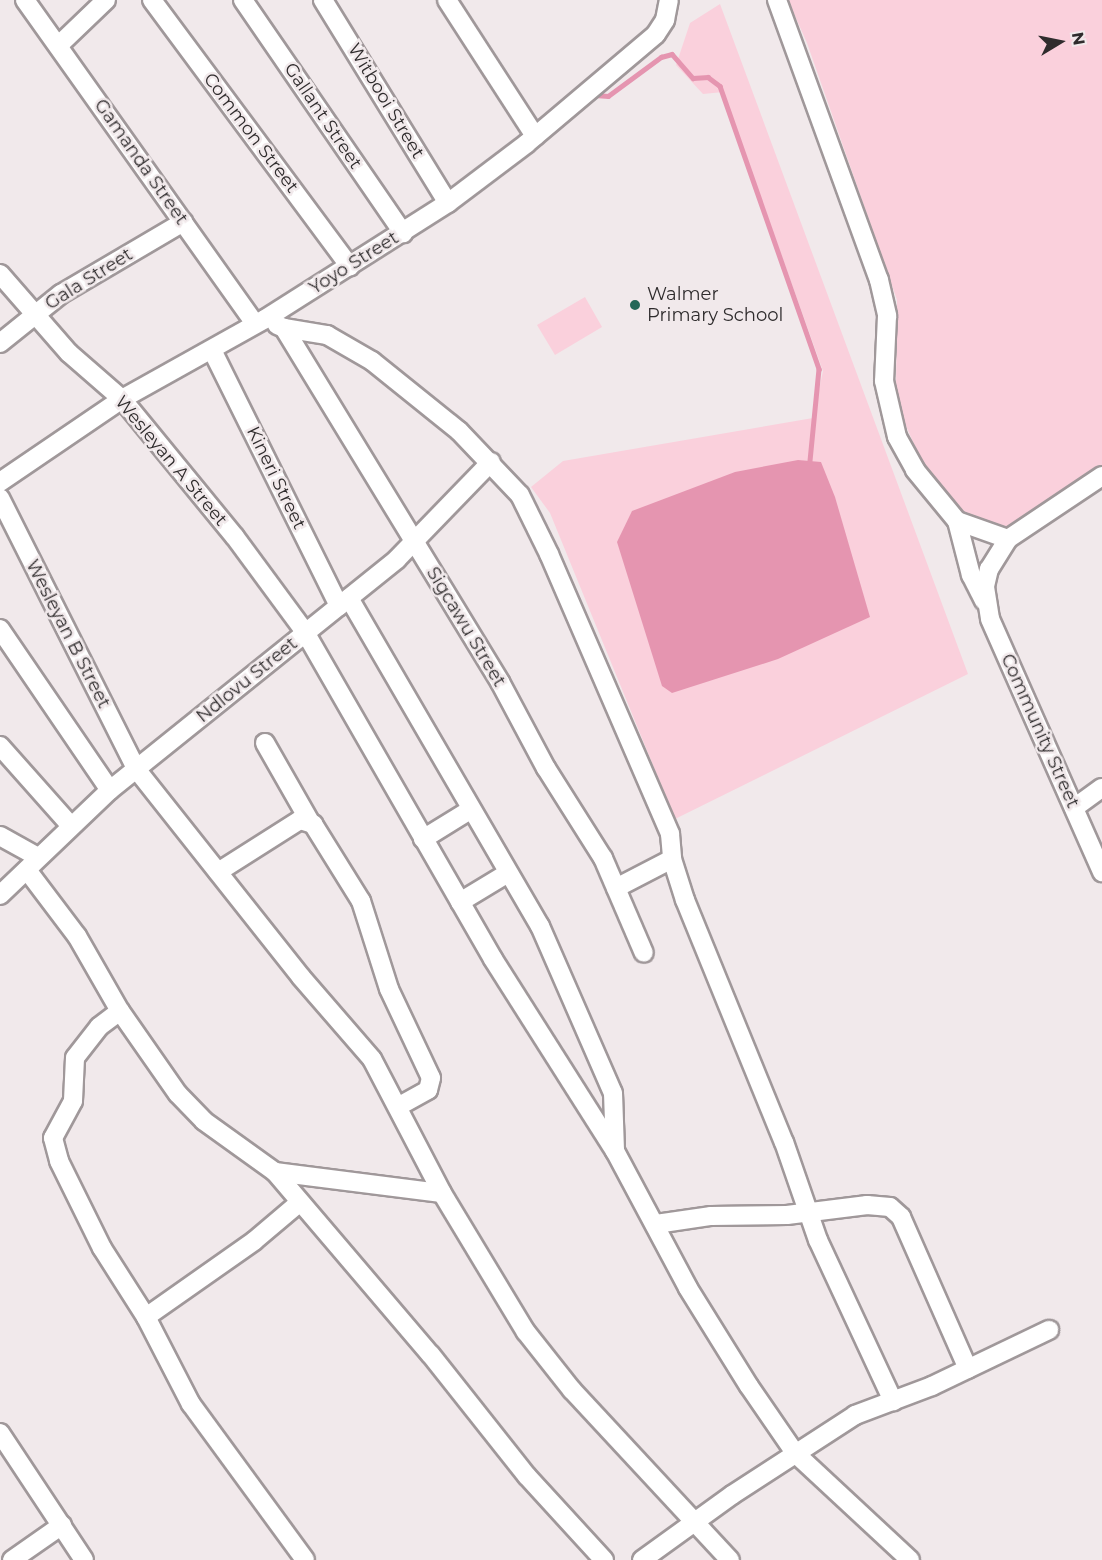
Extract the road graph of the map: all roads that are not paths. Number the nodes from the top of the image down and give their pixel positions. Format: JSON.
{"nodes":[{"id":1,"x":25,"y":0,"type":"edge"},
{"id":2,"x":106,"y":0,"type":"edge"},
{"id":3,"x":152,"y":0,"type":"edge"},
{"id":4,"x":243,"y":0,"type":"edge"},
{"id":5,"x":322,"y":0,"type":"edge"},
{"id":6,"x":447,"y":0,"type":"edge"},
{"id":7,"x":669,"y":0,"type":"edge"},
{"id":8,"x":777,"y":0,"type":"edge"},
{"id":9,"x":58,"y":45,"type":"junction"},
{"id":10,"x":535,"y":136,"type":"junction"},
{"id":11,"x":447,"y":203,"type":"junction"},
{"id":12,"x":183,"y":222,"type":"junction"},
{"id":13,"x":403,"y":233,"type":"junction"},
{"id":14,"x":350,"y":267,"type":"junction"},
{"id":15,"x":0,"y":274,"type":"edge"},
{"id":16,"x":34,"y":314,"type":"junction"},
{"id":17,"x":260,"y":321,"type":"junction"},
{"id":18,"x":284,"y":328,"type":"junction"},
{"id":19,"x":0,"y":343,"type":"edge"},
{"id":20,"x":212,"y":350,"type":"junction"},
{"id":21,"x":122,"y":399,"type":"junction"},
{"id":22,"x":491,"y":462,"type":"junction"},
{"id":23,"x":1102,"y":476,"type":"edge"},
{"id":24,"x":0,"y":482,"type":"edge"},
{"id":25,"x":0,"y":498,"type":"edge"},
{"id":26,"x":957,"y":520,"type":"junction"},
{"id":27,"x":1008,"y":539,"type":"junction"},
{"id":28,"x":415,"y":542,"type":"junction"},
{"id":29,"x":985,"y":595,"type":"junction"},
{"id":30,"x":344,"y":602,"type":"junction"},
{"id":31,"x":0,"y":629,"type":"edge"},
{"id":32,"x":305,"y":632,"type":"junction"},
{"id":33,"x":265,"y":743,"type":"dead end"},
{"id":34,"x":0,"y":746,"type":"edge"},
{"id":35,"x":137,"y":770,"type":"junction"},
{"id":36,"x":1102,"y":788,"type":"edge"},
{"id":37,"x":110,"y":790,"type":"junction"},
{"id":38,"x":1074,"y":808,"type":"junction"},
{"id":39,"x":470,"y":810,"type":"junction"},
{"id":40,"x":309,"y":820,"type":"junction"},
{"id":41,"x":71,"y":826,"type":"junction"},
{"id":42,"x":0,"y":836,"type":"edge"},
{"id":43,"x":423,"y":838,"type":"junction"},
{"id":44,"x":672,"y":859,"type":"junction"},
{"id":45,"x":32,"y":864,"type":"junction"},
{"id":46,"x":218,"y":872,"type":"junction"},
{"id":47,"x":1102,"y":872,"type":"edge"},
{"id":48,"x":508,"y":873,"type":"junction"},
{"id":49,"x":616,"y":888,"type":"junction"},
{"id":50,"x":0,"y":895,"type":"edge"},
{"id":51,"x":460,"y":902,"type":"junction"},
{"id":52,"x":644,"y":953,"type":"dead end"},
{"id":53,"x":120,"y":1011,"type":"junction"},
{"id":54,"x":399,"y":1106,"type":"junction"},
{"id":55,"x":615,"y":1151,"type":"junction"},
{"id":56,"x":275,"y":1172,"type":"junction"},
{"id":57,"x":442,"y":1193,"type":"junction"},
{"id":58,"x":299,"y":1203,"type":"junction"},
{"id":59,"x":808,"y":1212,"type":"junction"},
{"id":60,"x":656,"y":1224,"type":"junction"},
{"id":61,"x":146,"y":1317,"type":"junction"},
{"id":62,"x":1049,"y":1330,"type":"dead end"},
{"id":63,"x":968,"y":1369,"type":"junction"},
{"id":64,"x":894,"y":1401,"type":"junction"},
{"id":65,"x":3,"y":1443,"type":"edge"},
{"id":66,"x":795,"y":1453,"type":"junction"},
{"id":67,"x":696,"y":1522,"type":"junction"},
{"id":68,"x":62,"y":1525,"type":"junction"},
{"id":69,"x":12,"y":1560,"type":"edge"},
{"id":70,"x":84,"y":1560,"type":"edge"},
{"id":71,"x":305,"y":1560,"type":"edge"},
{"id":72,"x":604,"y":1560,"type":"edge"},
{"id":73,"x":642,"y":1560,"type":"edge"},
{"id":74,"x":730,"y":1560,"type":"edge"},
{"id":75,"x":910,"y":1560,"type":"edge"}],
"edges":[{"from":1,"to":9,"type":"street","name":"Gamanda Street"},
{"from":2,"to":9,"type":"street"},
{"from":3,"to":14,"type":"street","name":"Common Street"},
{"from":4,"to":13,"type":"street","name":"Gallant Street"},
{"from":5,"to":11,"type":"street","name":"Witbooi Street"},
{"from":6,"to":10,"type":"street"},
{"from":7,"to":10,"type":"street","name":"Yoyo Street"},
{"from":8,"to":26,"type":"street"},
{"from":9,"to":12,"type":"street","name":"Gamanda Street"},
{"from":10,"to":11,"type":"street","name":"Yoyo Street"},
{"from":11,"to":13,"type":"street","name":"Yoyo Street"},
{"from":12,"to":16,"type":"street","name":"Gala Street"},
{"from":12,"to":17,"type":"street","name":"Gamanda Street"},
{"from":13,"to":14,"type":"street","name":"Yoyo Street"},
{"from":14,"to":17,"type":"street","name":"Yoyo Street"},
{"from":15,"to":16,"type":"street","name":"Wesleyan A Street"},
{"from":16,"to":19,"type":"street","name":"Gala Street"},
{"from":16,"to":21,"type":"street","name":"Wesleyan A Street"},
{"from":17,"to":18,"type":"street"},
{"from":17,"to":20,"type":"street","name":"Yoyo Street"},
{"from":18,"to":22,"type":"street"},
{"from":18,"to":28,"type":"street","name":"Sigcawu Street"},
{"from":20,"to":21,"type":"street","name":"Yoyo Street"},
{"from":20,"to":30,"type":"street","name":"Kineri Street"},
{"from":21,"to":24,"type":"street","name":"Yoyo Street"},
{"from":21,"to":32,"type":"street","name":"Wesleyan A Street"},
{"from":22,"to":28,"type":"street","name":"Ndlovu Street"},
{"from":22,"to":44,"type":"street"},
{"from":23,"to":27,"type":"street"},
{"from":25,"to":35,"type":"street","name":"Wesleyan B Street"},
{"from":26,"to":27,"type":"street"},
{"from":26,"to":29,"type":"street","name":"Community Street"},
{"from":27,"to":29,"type":"street"},
{"from":28,"to":30,"type":"street","name":"Ndlovu Street"},
{"from":28,"to":49,"type":"street","name":"Sigcawu Street"},
{"from":29,"to":38,"type":"street","name":"Community Street"},
{"from":30,"to":32,"type":"street","name":"Ndlovu Street"},
{"from":30,"to":39,"type":"street","name":"Kineri Street"},
{"from":31,"to":37,"type":"street"},
{"from":32,"to":35,"type":"street","name":"Ndlovu Street"},
{"from":32,"to":43,"type":"street","name":"Wesleyan A Street"},
{"from":33,"to":40,"type":"street"},
{"from":34,"to":41,"type":"street"},
{"from":35,"to":37,"type":"street","name":"Ndlovu Street"},
{"from":35,"to":46,"type":"street","name":"Wesleyan B Street"},
{"from":36,"to":38,"type":"street"},
{"from":37,"to":41,"type":"street","name":"Ndlovu Street"},
{"from":38,"to":47,"type":"street","name":"Community Street"},
{"from":39,"to":43,"type":"street"},
{"from":39,"to":48,"type":"street","name":"Kineri Street"},
{"from":40,"to":46,"type":"street"},
{"from":40,"to":54,"type":"street"},
{"from":41,"to":45,"type":"street","name":"Ndlovu Street"},
{"from":42,"to":45,"type":"street"},
{"from":43,"to":51,"type":"street","name":"Wesleyan A Street"},
{"from":44,"to":49,"type":"street"},
{"from":44,"to":59,"type":"street"},
{"from":45,"to":50,"type":"street","name":"Ndlovu Street"},
{"from":45,"to":53,"type":"street"},
{"from":46,"to":54,"type":"street","name":"Wesleyan B Street"},
{"from":48,"to":51,"type":"street"},
{"from":48,"to":55,"type":"street","name":"Kineri Street"},
{"from":49,"to":52,"type":"street","name":"Sigcawu Street"},
{"from":51,"to":55,"type":"street","name":"Wesleyan A Street"},
{"from":53,"to":56,"type":"street"},
{"from":53,"to":61,"type":"street"},
{"from":54,"to":57,"type":"street","name":"Wesleyan B Street"},
{"from":55,"to":60,"type":"street","name":"Wesleyan A Street"},
{"from":56,"to":57,"type":"street"},
{"from":56,"to":58,"type":"street"},
{"from":57,"to":67,"type":"street","name":"Wesleyan B Street"},
{"from":58,"to":61,"type":"street"},
{"from":58,"to":72,"type":"street"},
{"from":59,"to":60,"type":"street"},
{"from":59,"to":63,"type":"street"},
{"from":59,"to":64,"type":"street"},
{"from":60,"to":66,"type":"street","name":"Wesleyan A Street"},
{"from":61,"to":71,"type":"street"},
{"from":62,"to":63,"type":"street"},
{"from":63,"to":64,"type":"street"},
{"from":64,"to":66,"type":"street"},
{"from":65,"to":68,"type":"street"},
{"from":66,"to":67,"type":"street"},
{"from":66,"to":75,"type":"street","name":"Wesleyan A Street"},
{"from":67,"to":73,"type":"street"},
{"from":67,"to":74,"type":"street","name":"Wesleyan B Street"},
{"from":68,"to":69,"type":"street"},
{"from":68,"to":70,"type":"street"}]}
